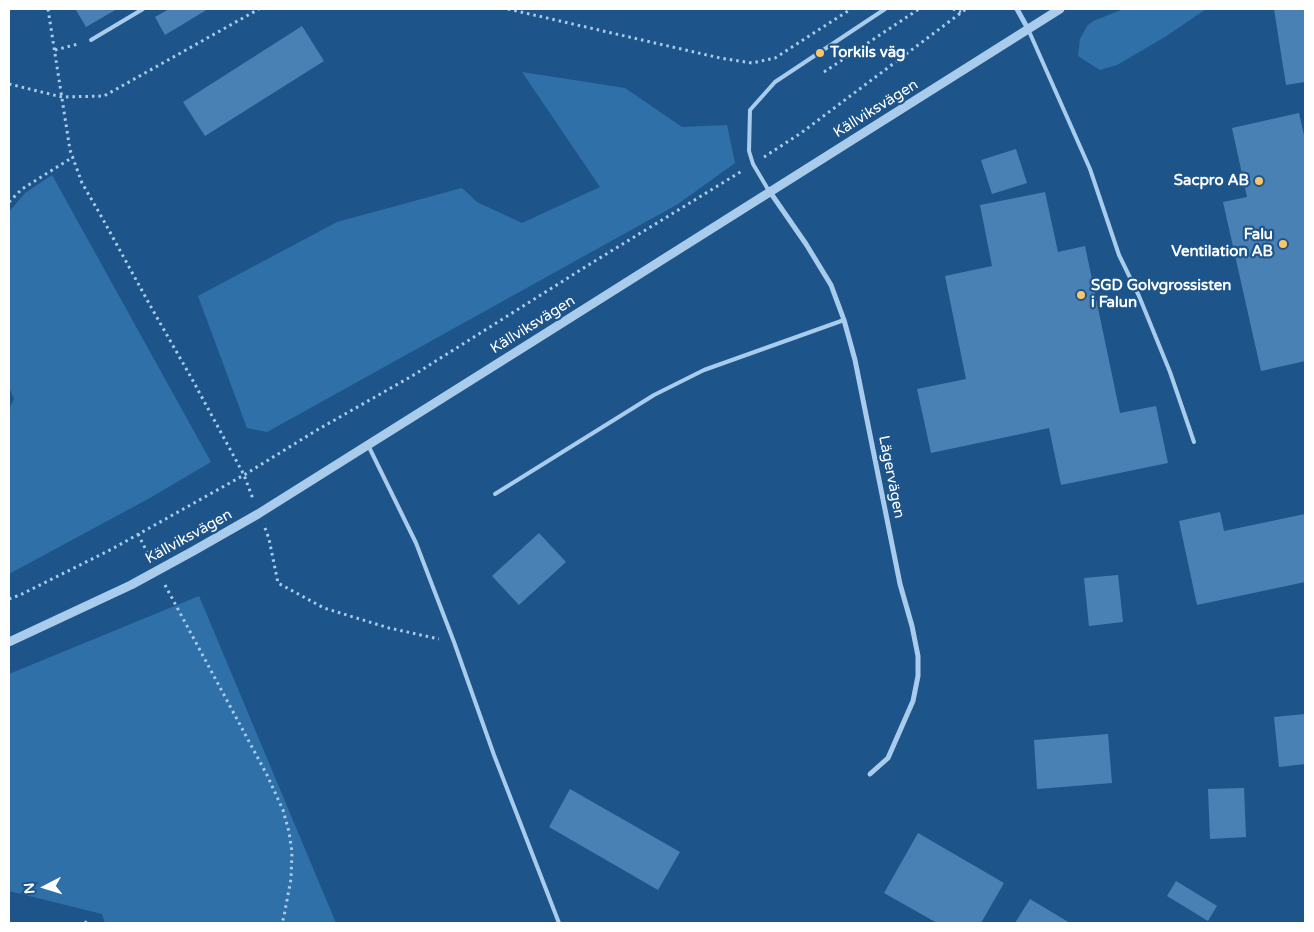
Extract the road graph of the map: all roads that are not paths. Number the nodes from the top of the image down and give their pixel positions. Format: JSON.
{"nodes":[{"id":1,"x":144,"y":9,"type":"edge"},
{"id":2,"x":885,"y":9,"type":"edge"},
{"id":3,"x":1017,"y":9,"type":"edge"},
{"id":4,"x":1060,"y":9,"type":"edge"},
{"id":5,"x":1028,"y":29,"type":"junction"},
{"id":6,"x":91,"y":40,"type":"road end"},
{"id":7,"x":770,"y":192,"type":"junction"},
{"id":8,"x":844,"y":320,"type":"junction"},
{"id":9,"x":1194,"y":442,"type":"dead end"},
{"id":10,"x":368,"y":445,"type":"junction"},
{"id":11,"x":495,"y":494,"type":"dead end"},
{"id":12,"x":9,"y":642,"type":"edge"},
{"id":13,"x":870,"y":774,"type":"dead end"},
{"id":14,"x":559,"y":923,"type":"edge"}],
"edges":[{"from":1,"to":6,"type":"lane"},
{"from":2,"to":7,"type":"lane"},
{"from":3,"to":5,"type":"street"},
{"from":4,"to":5,"type":"street","name":"Källviksvägen"},
{"from":5,"to":7,"type":"street","name":"Källviksvägen"},
{"from":5,"to":9,"type":"lane"},
{"from":7,"to":8,"type":"street","name":"Lägervägen"},
{"from":7,"to":10,"type":"street","name":"Källviksvägen"},
{"from":8,"to":11,"type":"lane"},
{"from":8,"to":13,"type":"street","name":"Lägervägen"},
{"from":10,"to":12,"type":"street","name":"Källviksvägen"},
{"from":10,"to":14,"type":"lane"}]}
